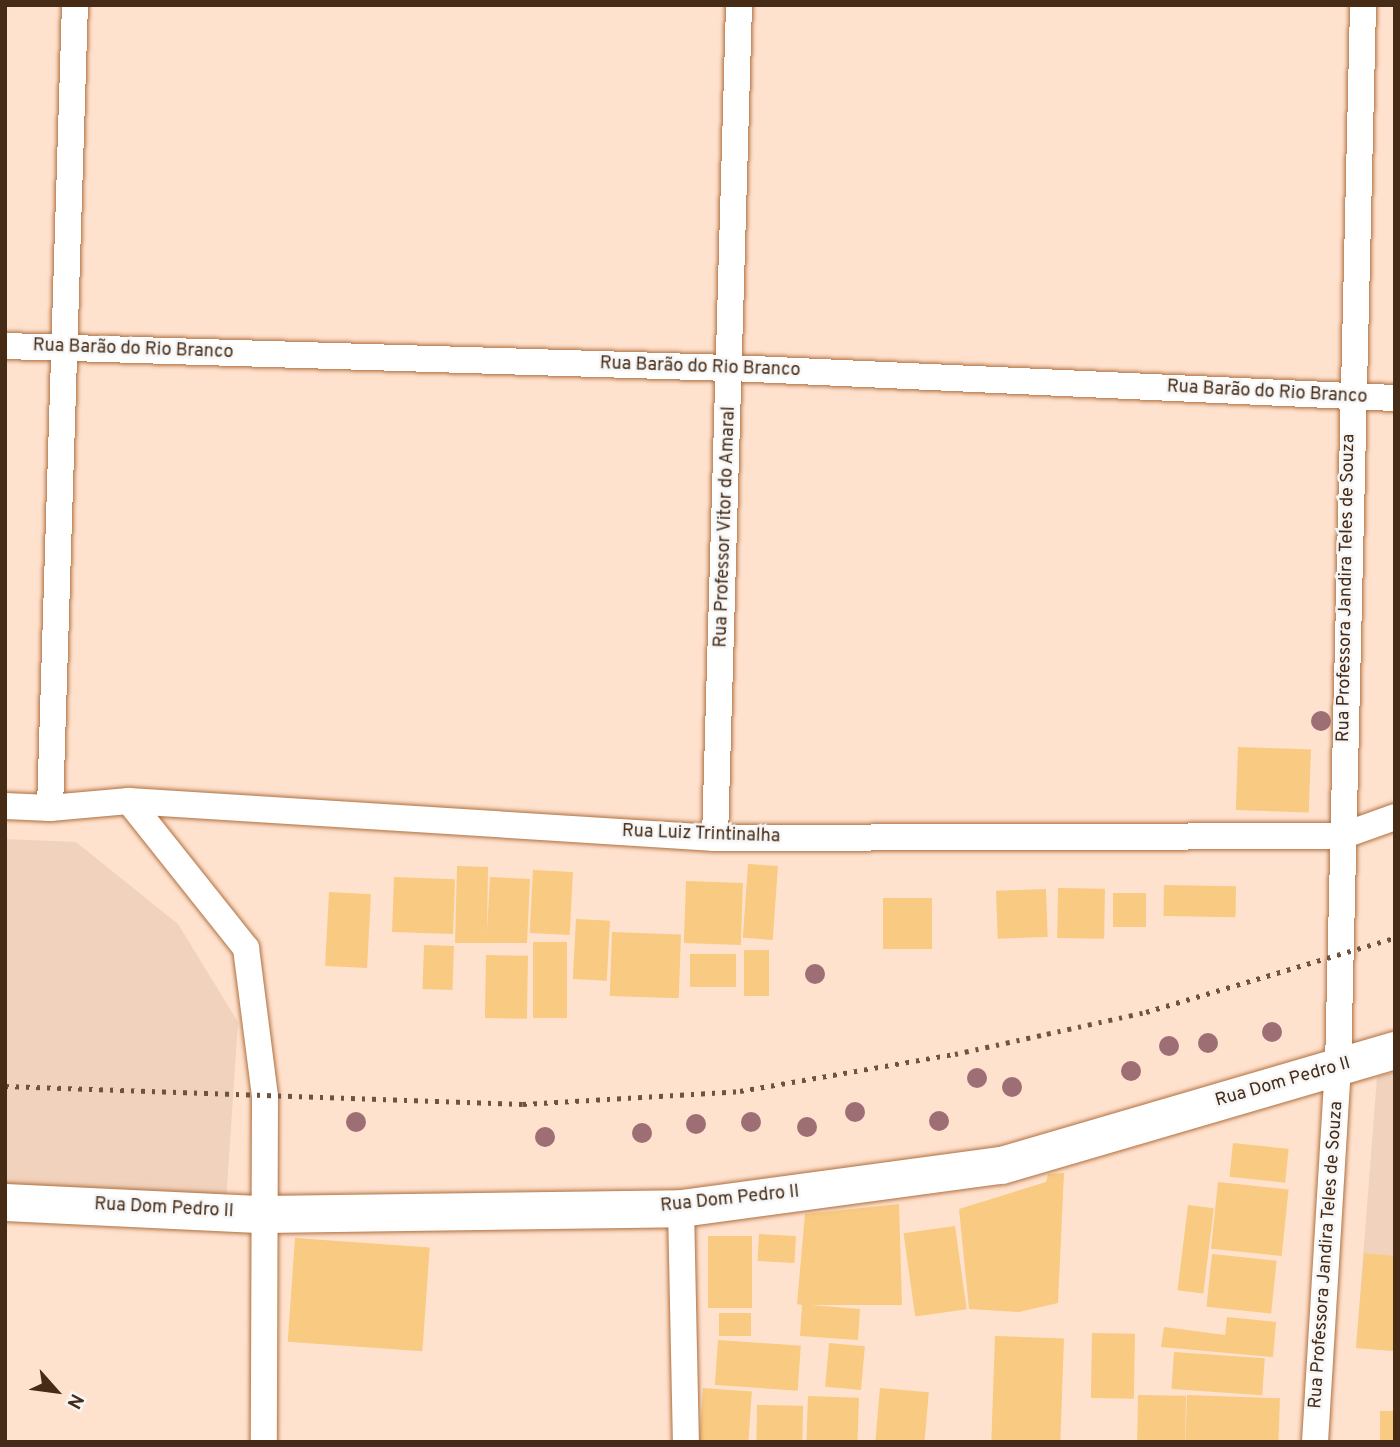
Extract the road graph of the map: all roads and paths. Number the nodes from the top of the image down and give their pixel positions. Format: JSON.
{"nodes":[{"id":1,"x":75,"y":5,"type":"edge"},
{"id":2,"x":739,"y":5,"type":"edge"},
{"id":3,"x":1363,"y":5,"type":"edge"},
{"id":4,"x":5,"y":346,"type":"edge"},
{"id":5,"x":66,"y":347,"type":"junction"},
{"id":6,"x":731,"y":368,"type":"junction"},
{"id":7,"x":1351,"y":397,"type":"junction"},
{"id":8,"x":1395,"y":398,"type":"edge"},
{"id":9,"x":129,"y":801,"type":"junction"},
{"id":10,"x":5,"y":806,"type":"edge"},
{"id":11,"x":50,"y":808,"type":"junction"},
{"id":12,"x":1395,"y":817,"type":"edge"},
{"id":13,"x":1342,"y":836,"type":"junction"},
{"id":14,"x":715,"y":838,"type":"junction"},
{"id":15,"x":1395,"y":1050,"type":"edge"},
{"id":16,"x":1338,"y":1068,"type":"junction"},
{"id":17,"x":5,"y":1202,"type":"edge"},
{"id":18,"x":681,"y":1208,"type":"junction"},
{"id":19,"x":263,"y":1214,"type":"junction"},
{"id":20,"x":264,"y":1442,"type":"edge"},
{"id":21,"x":686,"y":1442,"type":"edge"},
{"id":22,"x":1315,"y":1442,"type":"edge"}],
"edges":[{"from":1,"to":5,"type":"street"},
{"from":2,"to":6,"type":"street","name":"Rua Professor Vitor do Amaral"},
{"from":3,"to":7,"type":"street","name":"Rua Professora Jandira Teles de Souza"},
{"from":4,"to":5,"type":"street","name":"Rua Barão do Rio Branco"},
{"from":5,"to":6,"type":"street","name":"Rua Barão do Rio Branco"},
{"from":5,"to":11,"type":"street"},
{"from":6,"to":7,"type":"street","name":"Rua Barão do Rio Branco"},
{"from":6,"to":14,"type":"street","name":"Rua Professor Vitor do Amaral"},
{"from":7,"to":8,"type":"street","name":"Rua Barão do Rio Branco"},
{"from":7,"to":13,"type":"street","name":"Rua Professora Jandira Teles de Souza"},
{"from":9,"to":11,"type":"street","name":"Rua Luiz Trintinalha"},
{"from":9,"to":14,"type":"street","name":"Rua Luiz Trintinalha"},
{"from":9,"to":19,"type":"street"},
{"from":10,"to":11,"type":"street","name":"Rua Luiz Trintinalha"},
{"from":12,"to":13,"type":"street","name":"Rua Luiz Trintinalha"},
{"from":13,"to":14,"type":"street","name":"Rua Luiz Trintinalha"},
{"from":13,"to":16,"type":"street","name":"Rua Professora Jandira Teles de Souza"},
{"from":15,"to":16,"type":"street","name":"Rua Dom Pedro II"},
{"from":16,"to":18,"type":"street","name":"Rua Dom Pedro II"},
{"from":16,"to":22,"type":"street","name":"Rua Professora Jandira Teles de Souza"},
{"from":17,"to":19,"type":"street","name":"Rua Dom Pedro II"},
{"from":18,"to":19,"type":"street","name":"Rua Dom Pedro II"},
{"from":18,"to":21,"type":"street"},
{"from":19,"to":20,"type":"street"}]}
